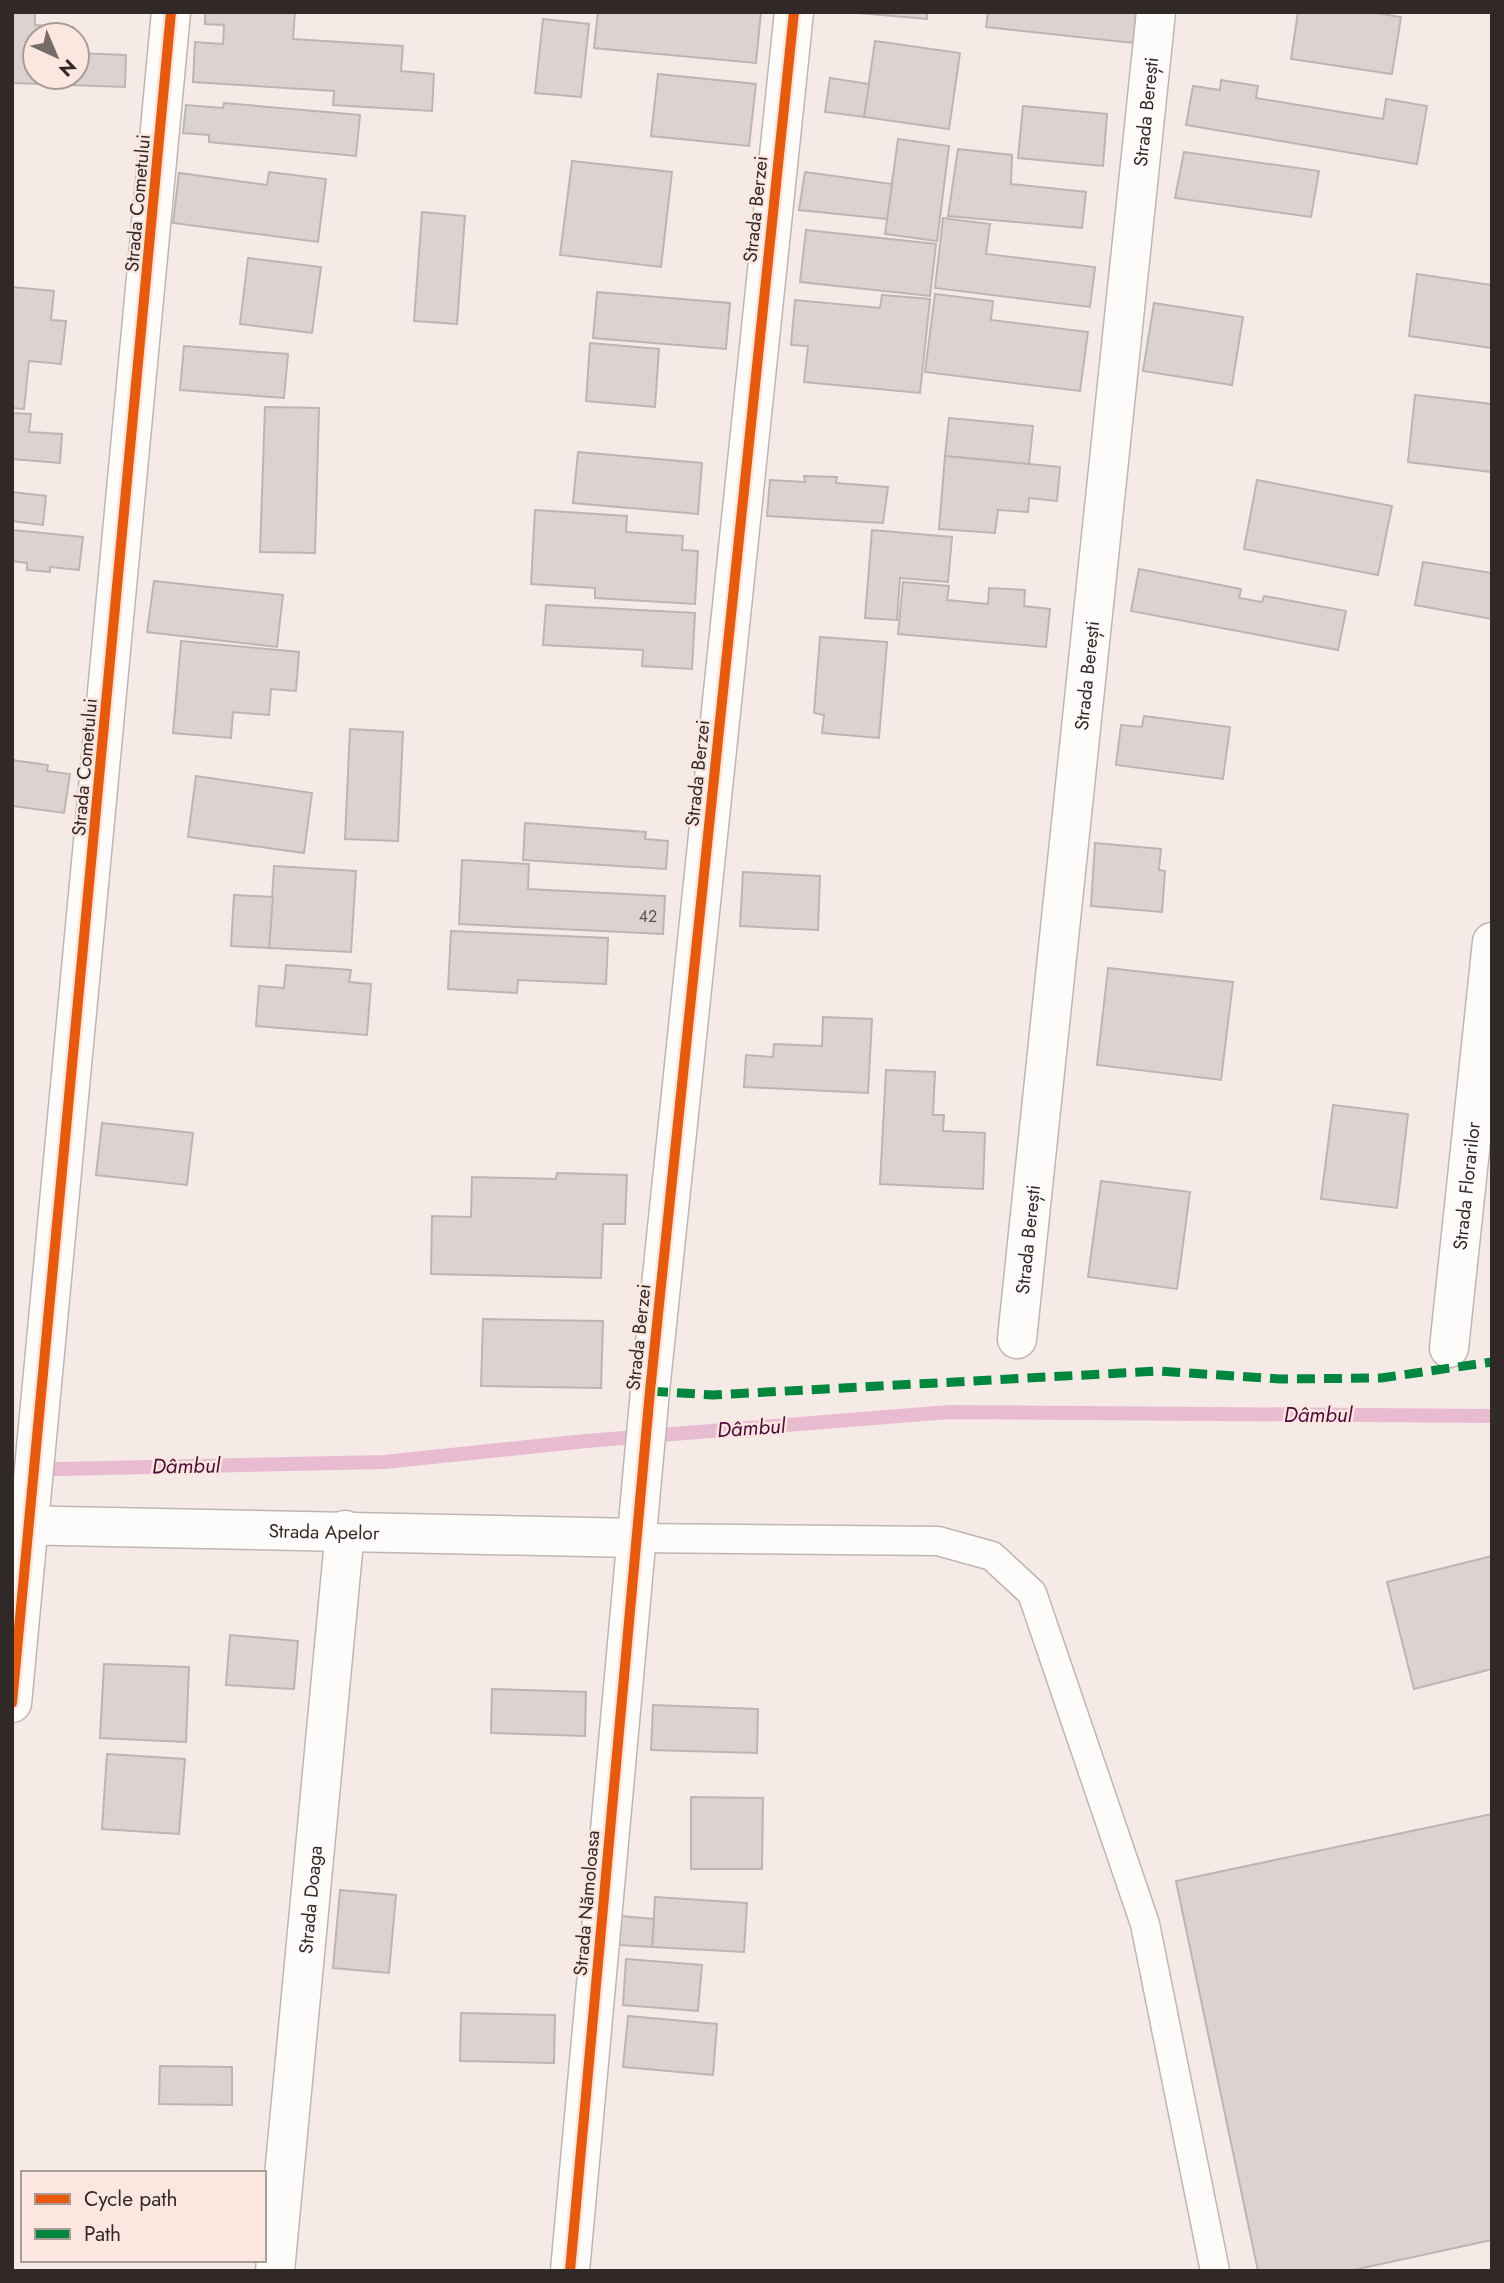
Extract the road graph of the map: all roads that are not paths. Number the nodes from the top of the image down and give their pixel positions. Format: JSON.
{"nodes":[{"id":1,"x":171,"y":12,"type":"edge"},
{"id":2,"x":793,"y":12,"type":"edge"},
{"id":3,"x":1157,"y":12,"type":"edge"},
{"id":4,"x":1492,"y":942,"type":"edge"},
{"id":5,"x":1017,"y":1339,"type":"dead end"},
{"id":6,"x":1449,"y":1348,"type":"dead end"},
{"id":7,"x":20,"y":1525,"type":"edge"},
{"id":8,"x":345,"y":1530,"type":"junction"},
{"id":9,"x":636,"y":1538,"type":"junction"},
{"id":10,"x":12,"y":1703,"type":"edge"},
{"id":11,"x":275,"y":2271,"type":"edge"},
{"id":12,"x":570,"y":2271,"type":"edge"},
{"id":13,"x":1215,"y":2271,"type":"edge"}],
"edges":[{"from":1,"to":7,"type":"street","name":"Strada Cometului"},
{"from":2,"to":9,"type":"street","name":"Strada Berzei"},
{"from":3,"to":5,"type":"street","name":"Strada Berești"},
{"from":4,"to":6,"type":"street","name":"Strada Florarilor"},
{"from":7,"to":8,"type":"street","name":"Strada Apelor"},
{"from":7,"to":10,"type":"street","name":"Strada Cometului"},
{"from":8,"to":9,"type":"street","name":"Strada Apelor"},
{"from":8,"to":11,"type":"street","name":"Strada Doaga"},
{"from":9,"to":12,"type":"street","name":"Strada Nămoloasa"},
{"from":9,"to":13,"type":"lane"}]}
